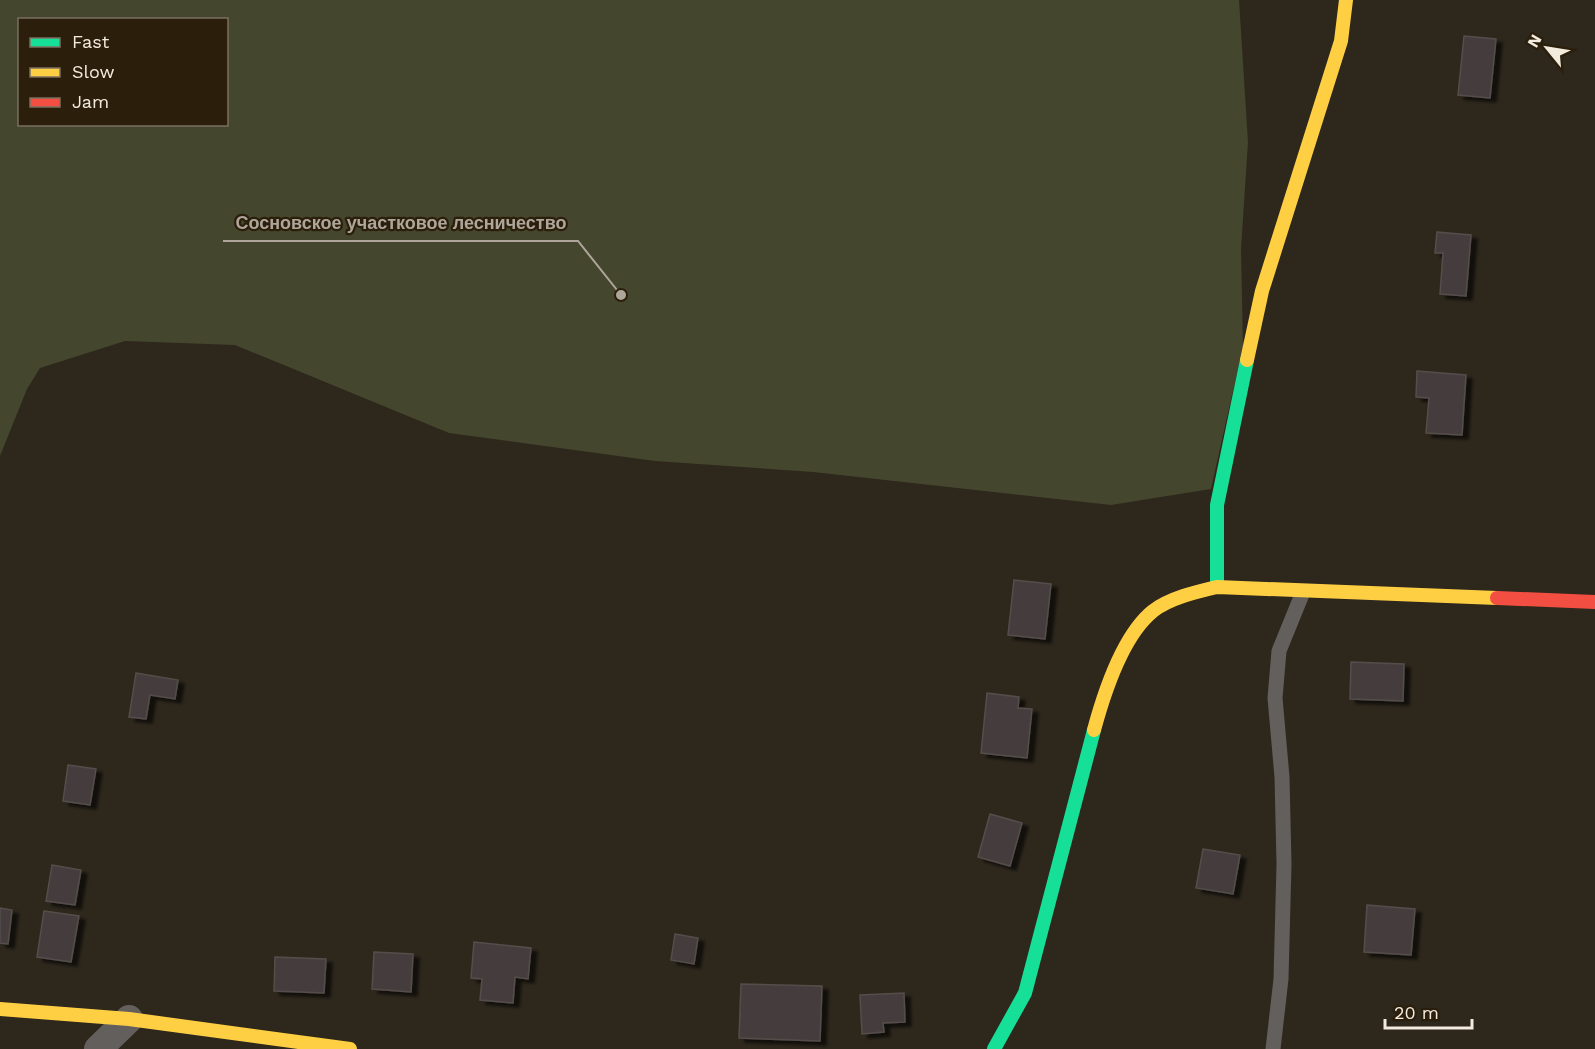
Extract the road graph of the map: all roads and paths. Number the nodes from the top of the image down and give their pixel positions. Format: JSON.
{"nodes":[{"id":1,"x":1346,"y":0,"type":"edge"},
{"id":2,"x":1217,"y":587,"type":"junction"},
{"id":3,"x":1303,"y":592,"type":"junction"},
{"id":4,"x":1595,"y":602,"type":"edge"},
{"id":5,"x":0,"y":1009,"type":"edge"},
{"id":6,"x":129,"y":1019,"type":"junction"},
{"id":7,"x":98,"y":1049,"type":"edge"},
{"id":8,"x":350,"y":1049,"type":"edge"},
{"id":9,"x":994,"y":1049,"type":"edge"},
{"id":10,"x":1273,"y":1049,"type":"edge"}],
"edges":[{"from":1,"to":2,"type":"street"},
{"from":2,"to":3,"type":"street"},
{"from":2,"to":9,"type":"street"},
{"from":3,"to":4,"type":"street"},
{"from":3,"to":10,"type":"lane"},
{"from":5,"to":6,"type":"street"},
{"from":6,"to":7,"type":"street"},
{"from":6,"to":8,"type":"street"}]}
